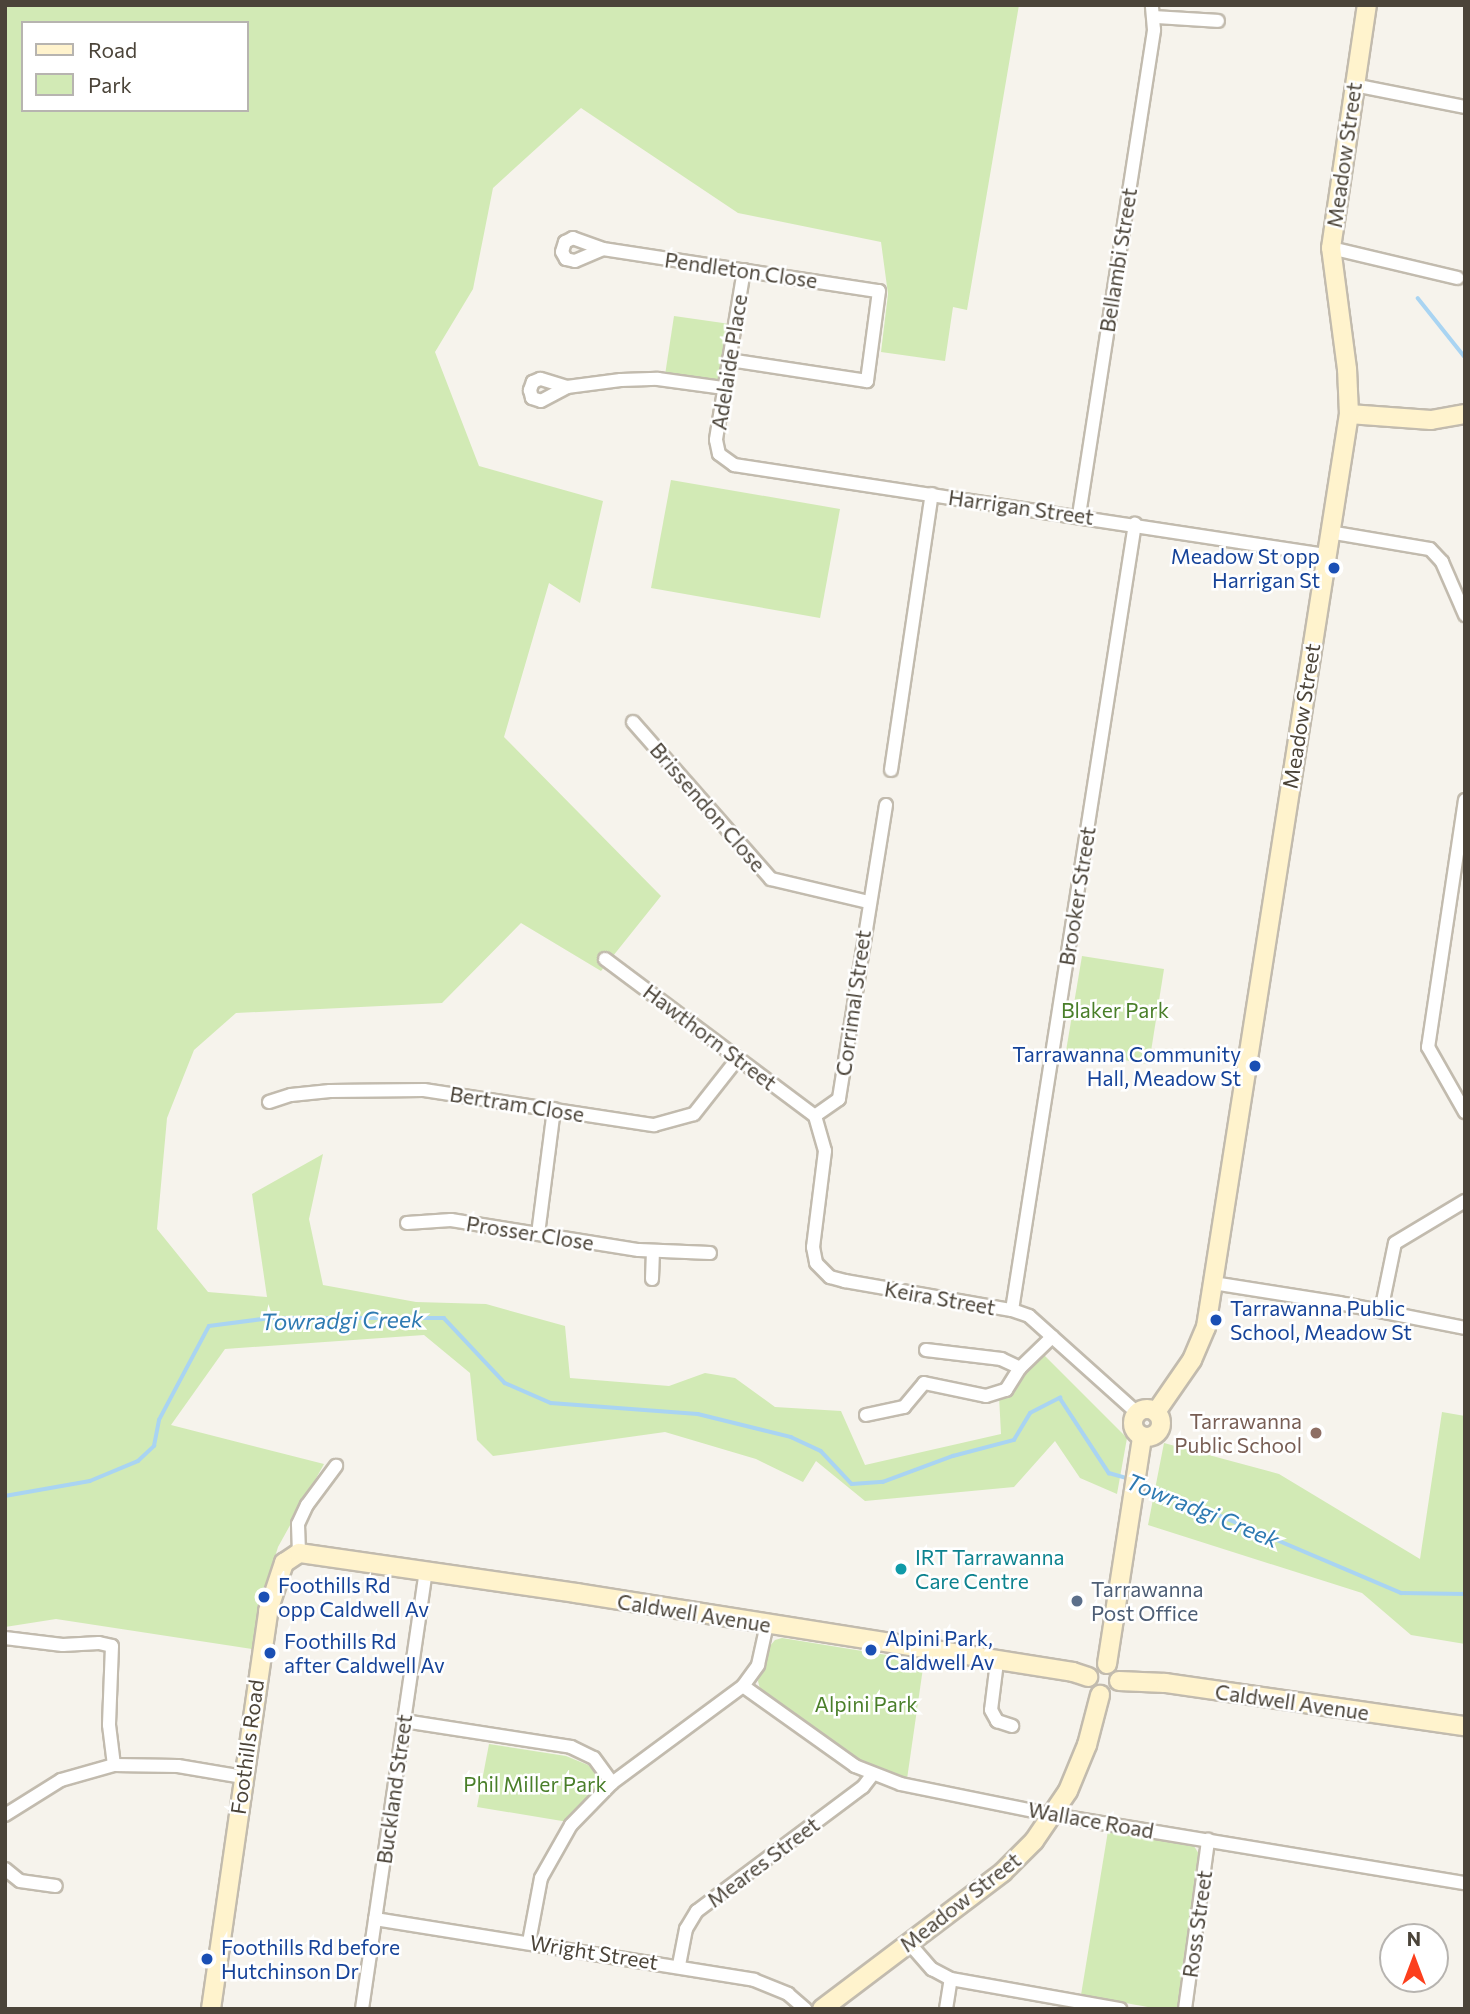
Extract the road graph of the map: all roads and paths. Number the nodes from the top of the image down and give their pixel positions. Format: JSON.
{"nodes":[{"id":1,"x":1367,"y":5,"type":"edge"},
{"id":2,"x":1153,"y":11,"type":"edge"},
{"id":3,"x":1218,"y":21,"type":"dead end"},
{"id":4,"x":1354,"y":85,"type":"junction"},
{"id":5,"x":1465,"y":107,"type":"edge"},
{"id":6,"x":1331,"y":248,"type":"junction"},
{"id":7,"x":603,"y":249,"type":"dead end"},
{"id":8,"x":744,"y":270,"type":"junction"},
{"id":9,"x":1458,"y":278,"type":"dead end"},
{"id":10,"x":729,"y":360,"type":"junction"},
{"id":11,"x":567,"y":387,"type":"dead end"},
{"id":12,"x":724,"y":388,"type":"junction"},
{"id":13,"x":1349,"y":414,"type":"junction"},
{"id":14,"x":1465,"y":414,"type":"edge"},
{"id":15,"x":719,"y":454,"type":"joint"},
{"id":16,"x":932,"y":494,"type":"junction"},
{"id":17,"x":1079,"y":515,"type":"junction"},
{"id":18,"x":1135,"y":524,"type":"junction"},
{"id":19,"x":1329,"y":532,"type":"junction"},
{"id":20,"x":1325,"y":555,"type":"junction"},
{"id":21,"x":1465,"y":615,"type":"edge"},
{"id":22,"x":634,"y":722,"type":"dead end"},
{"id":23,"x":891,"y":770,"type":"dead end"},
{"id":24,"x":1465,"y":800,"type":"edge"},
{"id":25,"x":886,"y":805,"type":"dead end"},
{"id":26,"x":869,"y":902,"type":"junction"},
{"id":27,"x":605,"y":959,"type":"dead end"},
{"id":28,"x":738,"y":1058,"type":"junction"},
{"id":29,"x":269,"y":1102,"type":"dead end"},
{"id":30,"x":554,"y":1110,"type":"junction"},
{"id":31,"x":1465,"y":1112,"type":"edge"},
{"id":32,"x":815,"y":1116,"type":"junction"},
{"id":33,"x":1465,"y":1201,"type":"edge"},
{"id":34,"x":407,"y":1223,"type":"dead end"},
{"id":35,"x":538,"y":1234,"type":"junction"},
{"id":36,"x":653,"y":1251,"type":"junction"},
{"id":37,"x":710,"y":1253,"type":"dead end"},
{"id":38,"x":652,"y":1279,"type":"dead end"},
{"id":39,"x":1213,"y":1283,"type":"junction"},
{"id":40,"x":1012,"y":1310,"type":"junction"},
{"id":41,"x":1381,"y":1311,"type":"junction"},
{"id":42,"x":1465,"y":1328,"type":"edge"},
{"id":43,"x":1052,"y":1337,"type":"junction"},
{"id":44,"x":926,"y":1350,"type":"dead end"},
{"id":45,"x":1020,"y":1368,"type":"junction"},
{"id":46,"x":1156,"y":1412,"type":"junction"},
{"id":47,"x":1137,"y":1413,"type":"junction"},
{"id":48,"x":866,"y":1415,"type":"dead end"},
{"id":49,"x":1142,"y":1437,"type":"junction"},
{"id":50,"x":336,"y":1466,"type":"dead end"},
{"id":51,"x":299,"y":1553,"type":"junction"},
{"id":52,"x":426,"y":1570,"type":"junction"},
{"id":53,"x":767,"y":1625,"type":"junction"},
{"id":54,"x":5,"y":1638,"type":"edge"},
{"id":55,"x":997,"y":1662,"type":"junction"},
{"id":56,"x":1107,"y":1664,"type":"junction"},
{"id":57,"x":1088,"y":1677,"type":"junction"},
{"id":58,"x":1119,"y":1681,"type":"junction"},
{"id":59,"x":743,"y":1686,"type":"junction"},
{"id":60,"x":1100,"y":1695,"type":"junction"},
{"id":61,"x":404,"y":1721,"type":"junction"},
{"id":62,"x":1012,"y":1726,"type":"dead end"},
{"id":63,"x":1465,"y":1726,"type":"edge"},
{"id":64,"x":114,"y":1765,"type":"junction"},
{"id":65,"x":872,"y":1775,"type":"junction"},
{"id":66,"x":243,"y":1777,"type":"junction"},
{"id":67,"x":612,"y":1783,"type":"junction"},
{"id":68,"x":7,"y":1810,"type":"edge"},
{"id":69,"x":1052,"y":1815,"type":"junction"},
{"id":70,"x":1208,"y":1840,"type":"junction"},
{"id":71,"x":5,"y":1869,"type":"edge"},
{"id":72,"x":1465,"y":1883,"type":"edge"},
{"id":73,"x":56,"y":1886,"type":"dead end"},
{"id":74,"x":375,"y":1919,"type":"junction"},
{"id":75,"x":529,"y":1942,"type":"junction"},
{"id":76,"x":909,"y":1942,"type":"junction"},
{"id":77,"x":678,"y":1965,"type":"junction"},
{"id":78,"x":951,"y":1979,"type":"junction"},
{"id":79,"x":211,"y":2009,"type":"edge"},
{"id":80,"x":362,"y":2009,"type":"edge"},
{"id":81,"x":805,"y":2009,"type":"edge"},
{"id":82,"x":822,"y":2009,"type":"edge"},
{"id":83,"x":946,"y":2009,"type":"edge"},
{"id":84,"x":1120,"y":2009,"type":"edge"},
{"id":85,"x":1185,"y":2009,"type":"edge"}],
"edges":[{"from":1,"to":4,"type":"main road","name":"Meadow Street"},
{"from":2,"to":3,"type":"street"},
{"from":2,"to":17,"type":"street","name":"Bellambi Street"},
{"from":4,"to":5,"type":"street"},
{"from":4,"to":6,"type":"main road","name":"Meadow Street"},
{"from":6,"to":9,"type":"street"},
{"from":6,"to":13,"type":"main road","name":"Meadow Street"},
{"from":7,"to":8,"type":"street","name":"Pendleton Close"},
{"from":8,"to":10,"type":"street","name":"Adelaide Place"},
{"from":8,"to":10,"type":"street","name":"Pendleton Close"},
{"from":10,"to":12,"type":"street","name":"Adelaide Place"},
{"from":11,"to":12,"type":"street"},
{"from":12,"to":15,"type":"street","name":"Adelaide Place"},
{"from":13,"to":14,"type":"main road"},
{"from":13,"to":19,"type":"main road","name":"Meadow Street"},
{"from":15,"to":16,"type":"street","name":"Harrigan Street"},
{"from":16,"to":17,"type":"street","name":"Harrigan Street"},
{"from":16,"to":23,"type":"street"},
{"from":17,"to":18,"type":"street","name":"Harrigan Street"},
{"from":18,"to":20,"type":"street","name":"Harrigan Street"},
{"from":18,"to":40,"type":"street","name":"Brooker Street"},
{"from":19,"to":20,"type":"main road","name":"Meadow Street"},
{"from":19,"to":21,"type":"street"},
{"from":20,"to":39,"type":"main road","name":"Meadow Street"},
{"from":22,"to":26,"type":"street","name":"Brissendon Close"},
{"from":24,"to":31,"type":"street"},
{"from":25,"to":26,"type":"street","name":"Corrimal Street"},
{"from":26,"to":32,"type":"street","name":"Corrimal Street"},
{"from":27,"to":28,"type":"street","name":"Hawthorn Street"},
{"from":28,"to":30,"type":"street","name":"Bertram Close"},
{"from":28,"to":32,"type":"street","name":"Hawthorn Street"},
{"from":29,"to":30,"type":"street","name":"Bertram Close"},
{"from":30,"to":35,"type":"street"},
{"from":32,"to":40,"type":"street","name":"Keira Street"},
{"from":33,"to":41,"type":"street"},
{"from":34,"to":35,"type":"street","name":"Prosser Close"},
{"from":35,"to":36,"type":"street","name":"Prosser Close"},
{"from":36,"to":37,"type":"street","name":"Prosser Close"},
{"from":36,"to":38,"type":"street"},
{"from":39,"to":41,"type":"street"},
{"from":39,"to":46,"type":"main road","name":"Meadow Street"},
{"from":40,"to":43,"type":"street","name":"Keira Street"},
{"from":41,"to":42,"type":"street"},
{"from":43,"to":45,"type":"street"},
{"from":43,"to":47,"type":"street","name":"Keira Street"},
{"from":44,"to":45,"type":"street"},
{"from":45,"to":48,"type":"street"},
{"from":46,"to":47,"type":"main road"},
{"from":46,"to":49,"type":"main road"},
{"from":47,"to":49,"type":"main road"},
{"from":49,"to":56,"type":"main road"},
{"from":50,"to":51,"type":"street"},
{"from":51,"to":52,"type":"main road","name":"Caldwell Avenue"},
{"from":51,"to":66,"type":"main road","name":"Foothills Road"},
{"from":52,"to":53,"type":"main road","name":"Caldwell Avenue"},
{"from":52,"to":61,"type":"street","name":"Buckland Street"},
{"from":53,"to":55,"type":"main road","name":"Caldwell Avenue"},
{"from":53,"to":59,"type":"street"},
{"from":54,"to":64,"type":"street"},
{"from":55,"to":57,"type":"main road","name":"Caldwell Avenue"},
{"from":55,"to":62,"type":"street"},
{"from":56,"to":57,"type":"main road"},
{"from":56,"to":58,"type":"main road"},
{"from":57,"to":60,"type":"main road"},
{"from":58,"to":60,"type":"main road"},
{"from":58,"to":63,"type":"main road","name":"Caldwell Avenue"},
{"from":59,"to":65,"type":"street","name":"Wallace Road"},
{"from":59,"to":67,"type":"street"},
{"from":60,"to":69,"type":"main road","name":"Meadow Street"},
{"from":61,"to":67,"type":"street"},
{"from":61,"to":74,"type":"street","name":"Buckland Street"},
{"from":64,"to":66,"type":"street"},
{"from":64,"to":68,"type":"street"},
{"from":65,"to":69,"type":"street","name":"Wallace Road"},
{"from":65,"to":77,"type":"street","name":"Meares Street"},
{"from":66,"to":79,"type":"main road","name":"Foothills Road"},
{"from":67,"to":75,"type":"street"},
{"from":69,"to":70,"type":"street","name":"Wallace Road"},
{"from":69,"to":76,"type":"main road","name":"Meadow Street"},
{"from":70,"to":72,"type":"street","name":"Wallace Road"},
{"from":70,"to":85,"type":"street","name":"Ross Street"},
{"from":71,"to":73,"type":"street"},
{"from":74,"to":75,"type":"street","name":"Wright Street"},
{"from":74,"to":80,"type":"street","name":"Buckland Street"},
{"from":75,"to":77,"type":"street","name":"Wright Street"},
{"from":76,"to":78,"type":"street"},
{"from":76,"to":82,"type":"main road","name":"Meadow Street"},
{"from":77,"to":81,"type":"street","name":"Wright Street"},
{"from":78,"to":83,"type":"street"},
{"from":78,"to":84,"type":"street"}]}
